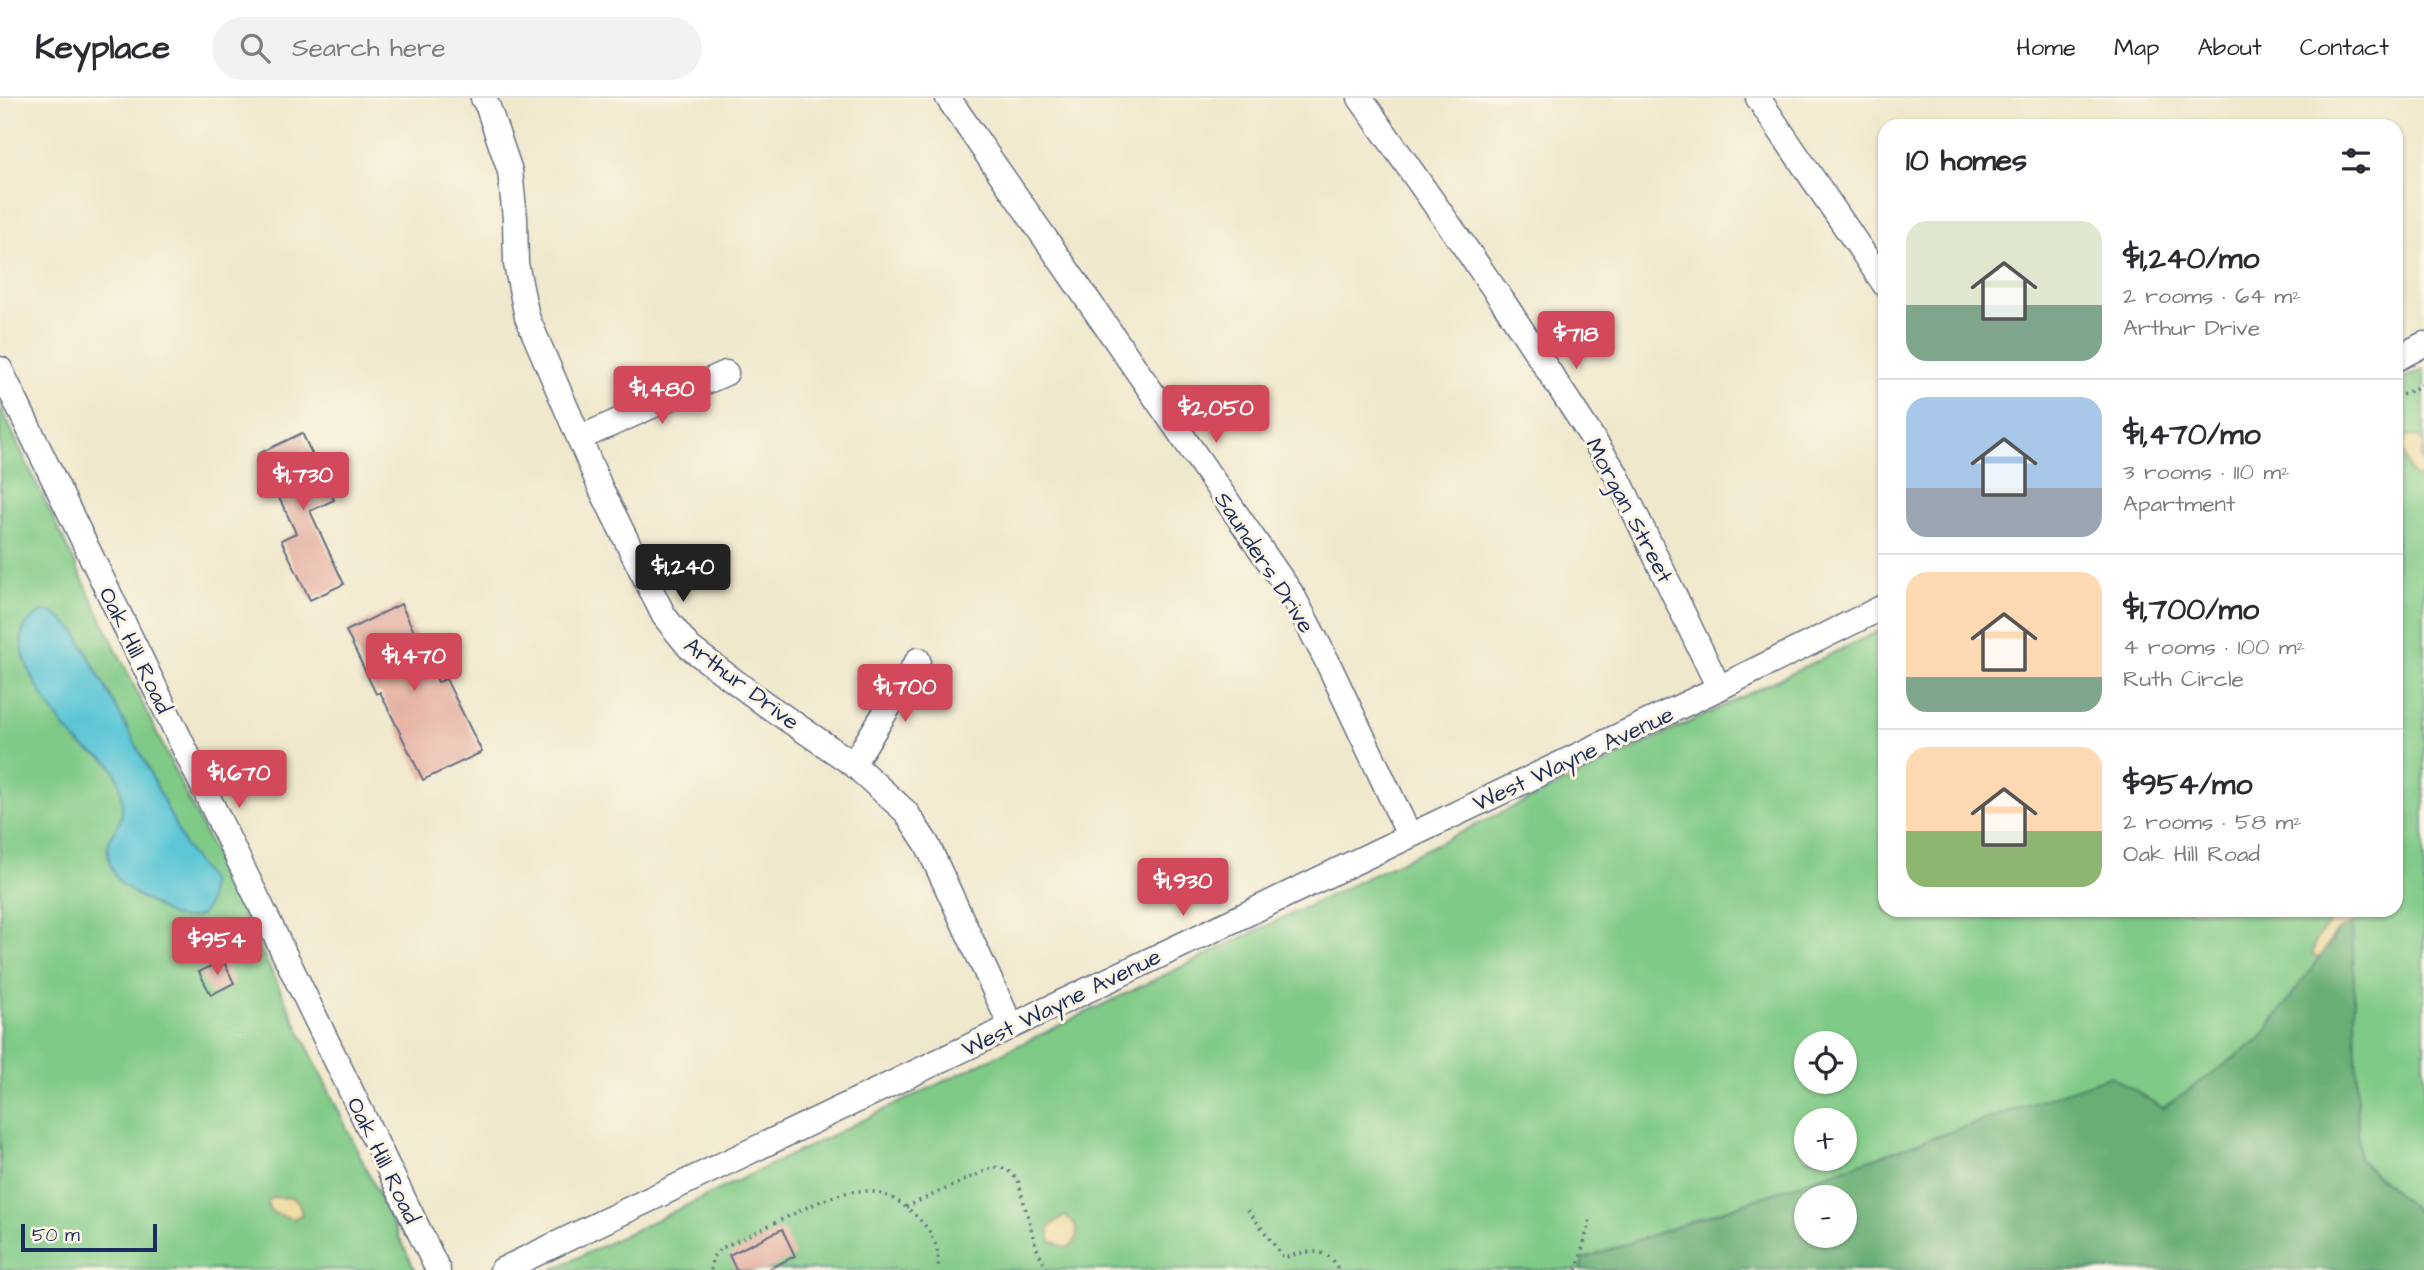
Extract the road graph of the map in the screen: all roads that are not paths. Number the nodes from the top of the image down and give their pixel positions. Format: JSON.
{"nodes":[{"id":1,"x":483,"y":98,"type":"edge"},
{"id":2,"x":948,"y":98,"type":"edge"},
{"id":3,"x":1360,"y":98,"type":"edge"},
{"id":4,"x":1758,"y":98,"type":"edge"},
{"id":5,"x":1878,"y":275,"type":"edge"},
{"id":6,"x":2424,"y":344,"type":"edge"},
{"id":7,"x":2403,"y":355,"type":"edge"},
{"id":8,"x":0,"y":369,"type":"edge"},
{"id":9,"x":726,"y":373,"type":"dead end"},
{"id":10,"x":579,"y":438,"type":"junction"},
{"id":11,"x":1878,"y":609,"type":"edge"},
{"id":12,"x":918,"y":660,"type":"dead end"},
{"id":13,"x":1719,"y":688,"type":"junction"},
{"id":14,"x":853,"y":764,"type":"junction"},
{"id":15,"x":1409,"y":835,"type":"junction"},
{"id":16,"x":1011,"y":1026,"type":"junction"},
{"id":17,"x":438,"y":1270,"type":"edge"},
{"id":18,"x":502,"y":1270,"type":"edge"}],
"edges":[{"from":1,"to":10,"type":"street","name":"Arthur Drive"},
{"from":2,"to":15,"type":"street","name":"Saunders Drive"},
{"from":3,"to":13,"type":"street","name":"Morgan Street"},
{"from":4,"to":5,"type":"street"},
{"from":6,"to":7,"type":"street"},
{"from":8,"to":17,"type":"street","name":"Oak Hill Road"},
{"from":9,"to":10,"type":"street"},
{"from":10,"to":14,"type":"street","name":"Arthur Drive"},
{"from":11,"to":13,"type":"street","name":"West Wayne Avenue"},
{"from":12,"to":14,"type":"street"},
{"from":13,"to":15,"type":"street","name":"West Wayne Avenue"},
{"from":14,"to":16,"type":"street","name":"Arthur Drive"},
{"from":15,"to":16,"type":"street","name":"West Wayne Avenue"},
{"from":16,"to":18,"type":"street","name":"West Wayne Avenue"}]}
